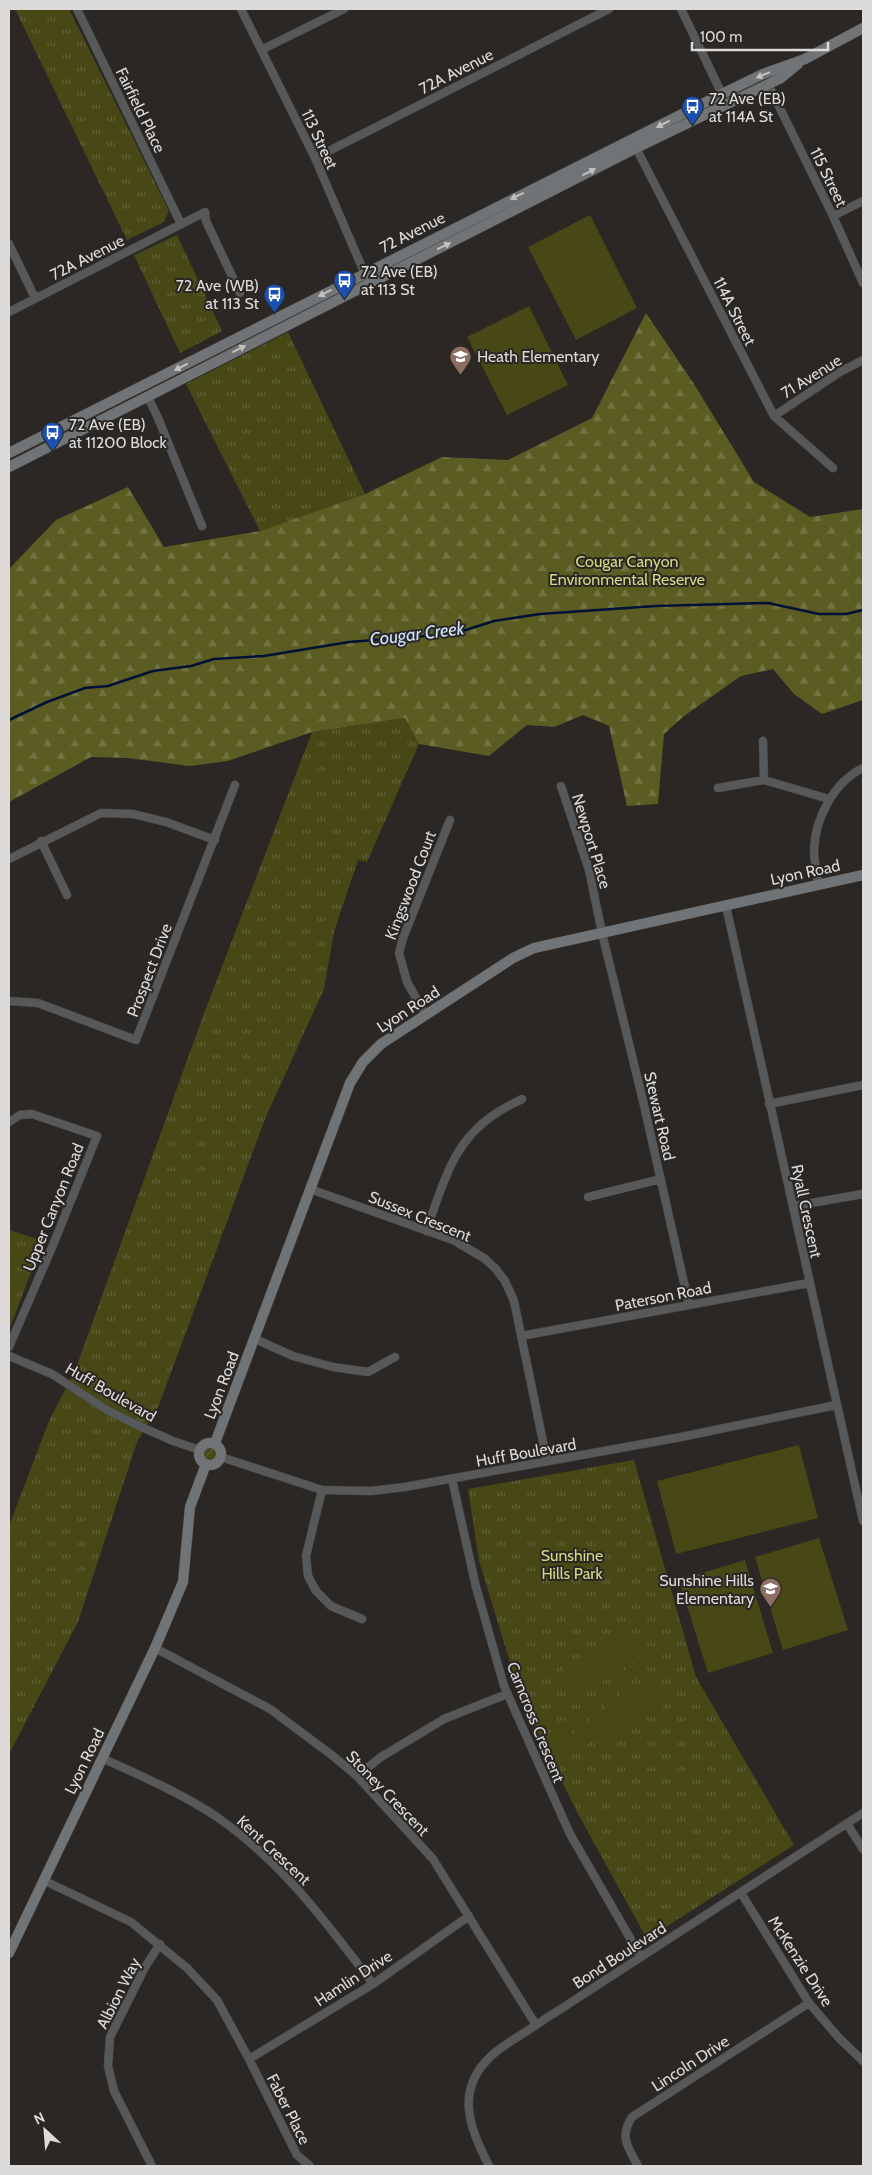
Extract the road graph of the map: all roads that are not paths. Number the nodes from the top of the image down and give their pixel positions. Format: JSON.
{"nodes":[{"id":1,"x":77,"y":9,"type":"edge"},
{"id":2,"x":241,"y":9,"type":"edge"},
{"id":3,"x":344,"y":9,"type":"edge"},
{"id":4,"x":610,"y":9,"type":"edge"},
{"id":5,"x":681,"y":9,"type":"edge"},
{"id":6,"x":863,"y":28,"type":"edge"},
{"id":7,"x":261,"y":50,"type":"junction"},
{"id":8,"x":805,"y":59,"type":"junction"},
{"id":9,"x":768,"y":84,"type":"junction"},
{"id":10,"x":722,"y":94,"type":"junction"},
{"id":11,"x":709,"y":113,"type":"junction"},
{"id":12,"x":636,"y":148,"type":"junction"},
{"id":13,"x":315,"y":158,"type":"junction"},
{"id":14,"x":863,"y":201,"type":"edge"},
{"id":15,"x":833,"y":216,"type":"junction"},
{"id":16,"x":181,"y":224,"type":"junction"},
{"id":17,"x":9,"y":244,"type":"edge"},
{"id":18,"x":365,"y":272,"type":"junction"},
{"id":19,"x":369,"y":283,"type":"junction"},
{"id":20,"x":863,"y":283,"type":"edge"},
{"id":21,"x":240,"y":293,"type":"dead end"},
{"id":22,"x":35,"y":298,"type":"junction"},
{"id":23,"x":9,"y":312,"type":"edge"},
{"id":24,"x":863,"y":360,"type":"edge"},
{"id":25,"x":148,"y":397,"type":"junction"},
{"id":26,"x":774,"y":416,"type":"junction"},
{"id":27,"x":9,"y":453,"type":"edge"},
{"id":28,"x":9,"y":467,"type":"edge"},
{"id":29,"x":833,"y":468,"type":"dead end"},
{"id":30,"x":202,"y":526,"type":"dead end"},
{"id":31,"x":763,"y":740,"type":"dead end"},
{"id":32,"x":863,"y":768,"type":"edge"},
{"id":33,"x":764,"y":780,"type":"junction"},
{"id":34,"x":235,"y":785,"type":"dead end"},
{"id":35,"x":561,"y":786,"type":"dead end"},
{"id":36,"x":718,"y":788,"type":"dead end"},
{"id":37,"x":829,"y":799,"type":"junction"},
{"id":38,"x":450,"y":820,"type":"dead end"},
{"id":39,"x":215,"y":840,"type":"junction"},
{"id":40,"x":41,"y":842,"type":"junction"},
{"id":41,"x":9,"y":859,"type":"edge"},
{"id":42,"x":863,"y":875,"type":"edge"},
{"id":43,"x":818,"y":885,"type":"junction"},
{"id":44,"x":67,"y":895,"type":"dead end"},
{"id":45,"x":726,"y":906,"type":"junction"},
{"id":46,"x":602,"y":933,"type":"junction"},
{"id":47,"x":9,"y":1001,"type":"edge"},
{"id":48,"x":426,"y":1014,"type":"junction"},
{"id":49,"x":863,"y":1085,"type":"edge"},
{"id":50,"x":522,"y":1099,"type":"dead end"},
{"id":51,"x":769,"y":1104,"type":"junction"},
{"id":52,"x":9,"y":1122,"type":"edge"},
{"id":53,"x":661,"y":1179,"type":"junction"},
{"id":54,"x":310,"y":1189,"type":"junction"},
{"id":55,"x":863,"y":1194,"type":"edge"},
{"id":56,"x":588,"y":1197,"type":"dead end"},
{"id":57,"x":794,"y":1206,"type":"junction"},
{"id":58,"x":426,"y":1231,"type":"junction"},
{"id":59,"x":809,"y":1283,"type":"junction"},
{"id":60,"x":689,"y":1305,"type":"junction"},
{"id":61,"x":521,"y":1336,"type":"junction"},
{"id":62,"x":254,"y":1339,"type":"junction"},
{"id":63,"x":9,"y":1347,"type":"edge"},
{"id":64,"x":9,"y":1356,"type":"edge"},
{"id":65,"x":395,"y":1358,"type":"dead end"},
{"id":66,"x":836,"y":1405,"type":"junction"},
{"id":67,"x":215,"y":1443,"type":"junction"},
{"id":68,"x":200,"y":1450,"type":"junction"},
{"id":69,"x":222,"y":1457,"type":"junction"},
{"id":70,"x":548,"y":1462,"type":"junction"},
{"id":71,"x":206,"y":1464,"type":"junction"},
{"id":72,"x":452,"y":1479,"type":"junction"},
{"id":73,"x":322,"y":1490,"type":"junction"},
{"id":74,"x":862,"y":1515,"type":"edge"},
{"id":75,"x":362,"y":1619,"type":"dead end"},
{"id":76,"x":155,"y":1648,"type":"junction"},
{"id":77,"x":507,"y":1694,"type":"junction"},
{"id":78,"x":102,"y":1758,"type":"junction"},
{"id":79,"x":357,"y":1776,"type":"junction"},
{"id":80,"x":863,"y":1813,"type":"edge"},
{"id":81,"x":847,"y":1824,"type":"junction"},
{"id":82,"x":863,"y":1849,"type":"edge"},
{"id":83,"x":43,"y":1880,"type":"junction"},
{"id":84,"x":741,"y":1893,"type":"junction"},
{"id":85,"x":469,"y":1916,"type":"junction"},
{"id":86,"x":160,"y":1944,"type":"junction"},
{"id":87,"x":9,"y":1953,"type":"edge"},
{"id":88,"x":642,"y":1957,"type":"junction"},
{"id":89,"x":372,"y":1984,"type":"junction"},
{"id":90,"x":808,"y":2002,"type":"junction"},
{"id":91,"x":536,"y":2024,"type":"junction"},
{"id":92,"x":249,"y":2060,"type":"junction"},
{"id":93,"x":863,"y":2061,"type":"edge"},
{"id":94,"x":152,"y":2166,"type":"edge"},
{"id":95,"x":310,"y":2166,"type":"edge"},
{"id":96,"x":490,"y":2166,"type":"edge"},
{"id":97,"x":638,"y":2166,"type":"edge"}],
"edges":[{"from":1,"to":16,"type":"street","name":"Fairfield Place"},
{"from":2,"to":7,"type":"street","name":"113 Street"},
{"from":3,"to":7,"type":"street"},
{"from":4,"to":13,"type":"street","name":"72A Avenue"},
{"from":5,"to":10,"type":"street"},
{"from":6,"to":8,"type":"main road","name":"72 Avenue"},
{"from":7,"to":13,"type":"street","name":"113 Street"},
{"from":8,"to":9,"type":"main road","name":"72 Avenue"},
{"from":8,"to":10,"type":"main road","name":"72 Avenue","one_way":true},
{"from":9,"to":11,"type":"main road","name":"72 Avenue"},
{"from":9,"to":15,"type":"street","name":"115 Street"},
{"from":10,"to":11,"type":"street"},
{"from":10,"to":18,"type":"main road","name":"72 Avenue","one_way":true},
{"from":11,"to":12,"type":"main road","name":"72 Avenue"},
{"from":19,"to":12,"type":"main road","name":"72 Avenue","one_way":true},
{"from":12,"to":26,"type":"street","name":"114A Street"},
{"from":13,"to":18,"type":"street","name":"113 Street"},
{"from":14,"to":15,"type":"street"},
{"from":15,"to":20,"type":"street","name":"115 Street"},
{"from":16,"to":21,"type":"street","name":"72A Avenue"},
{"from":16,"to":22,"type":"street","name":"72A Avenue"},
{"from":17,"to":22,"type":"street"},
{"from":18,"to":19,"type":"street","name":"113 Street"},
{"from":18,"to":27,"type":"main road","name":"72 Avenue","one_way":true},
{"from":25,"to":19,"type":"main road","name":"72 Avenue","one_way":true},
{"from":22,"to":23,"type":"street","name":"72A Avenue"},
{"from":24,"to":26,"type":"street","name":"71 Avenue"},
{"from":25,"to":28,"type":"main road","name":"72 Avenue"},
{"from":25,"to":30,"type":"street"},
{"from":26,"to":29,"type":"street","name":"114A Street"},
{"from":31,"to":33,"type":"street"},
{"from":32,"to":37,"type":"street"},
{"from":33,"to":36,"type":"street"},
{"from":33,"to":37,"type":"street"},
{"from":34,"to":39,"type":"street","name":"Prospect Drive"},
{"from":35,"to":46,"type":"street","name":"Newport Place"},
{"from":37,"to":43,"type":"street"},
{"from":38,"to":48,"type":"street","name":"Kingswood Court"},
{"from":39,"to":40,"type":"street"},
{"from":39,"to":47,"type":"street","name":"Prospect Drive"},
{"from":40,"to":41,"type":"street"},
{"from":40,"to":44,"type":"street"},
{"from":42,"to":43,"type":"main road","name":"Lyon Road"},
{"from":43,"to":45,"type":"main road","name":"Lyon Road"},
{"from":45,"to":46,"type":"main road","name":"Lyon Road"},
{"from":45,"to":51,"type":"street","name":"Ryall Crescent"},
{"from":46,"to":48,"type":"main road","name":"Lyon Road"},
{"from":46,"to":53,"type":"street","name":"Stewart Road"},
{"from":48,"to":54,"type":"main road","name":"Lyon Road"},
{"from":49,"to":51,"type":"street"},
{"from":50,"to":58,"type":"street"},
{"from":51,"to":57,"type":"street","name":"Ryall Crescent"},
{"from":52,"to":63,"type":"street","name":"Upper Canyon Road"},
{"from":53,"to":56,"type":"street"},
{"from":53,"to":60,"type":"street","name":"Stewart Road"},
{"from":54,"to":58,"type":"street","name":"Sussex Crescent"},
{"from":54,"to":62,"type":"main road","name":"Lyon Road"},
{"from":55,"to":57,"type":"street"},
{"from":57,"to":59,"type":"street","name":"Ryall Crescent"},
{"from":58,"to":61,"type":"street","name":"Sussex Crescent"},
{"from":59,"to":60,"type":"street","name":"Paterson Road"},
{"from":59,"to":66,"type":"street","name":"Ryall Crescent"},
{"from":60,"to":61,"type":"street","name":"Paterson Road"},
{"from":61,"to":70,"type":"street","name":"Sussex Crescent"},
{"from":62,"to":65,"type":"street"},
{"from":62,"to":67,"type":"main road","name":"Lyon Road"},
{"from":64,"to":68,"type":"street","name":"Huff Boulevard"},
{"from":66,"to":70,"type":"street","name":"Huff Boulevard"},
{"from":66,"to":74,"type":"street","name":"Ryall Crescent"},
{"from":67,"to":68,"type":"main road"},
{"from":67,"to":69,"type":"main road"},
{"from":68,"to":71,"type":"main road"},
{"from":69,"to":71,"type":"main road"},
{"from":69,"to":73,"type":"street","name":"Huff Boulevard"},
{"from":70,"to":72,"type":"street","name":"Huff Boulevard"},
{"from":71,"to":76,"type":"main road","name":"Lyon Road"},
{"from":72,"to":73,"type":"street","name":"Huff Boulevard"},
{"from":72,"to":77,"type":"street","name":"Carncross Crescent"},
{"from":73,"to":75,"type":"street"},
{"from":76,"to":78,"type":"main road","name":"Lyon Road"},
{"from":76,"to":79,"type":"street","name":"Stoney Crescent"},
{"from":77,"to":79,"type":"street"},
{"from":77,"to":88,"type":"street","name":"Carncross Crescent"},
{"from":78,"to":83,"type":"main road","name":"Lyon Road"},
{"from":78,"to":89,"type":"street","name":"Kent Crescent"},
{"from":79,"to":85,"type":"street","name":"Stoney Crescent"},
{"from":80,"to":81,"type":"street","name":"Bond Boulevard"},
{"from":81,"to":82,"type":"street"},
{"from":81,"to":84,"type":"street","name":"Bond Boulevard"},
{"from":83,"to":86,"type":"street","name":"Faber Place"},
{"from":83,"to":87,"type":"main road","name":"Lyon Road"},
{"from":84,"to":88,"type":"street","name":"Bond Boulevard"},
{"from":84,"to":90,"type":"street","name":"McKenzie Drive"},
{"from":85,"to":89,"type":"street","name":"Hamlin Drive"},
{"from":85,"to":91,"type":"street","name":"Stoney Crescent"},
{"from":86,"to":92,"type":"street","name":"Faber Place"},
{"from":86,"to":94,"type":"street","name":"Albion Way"},
{"from":88,"to":91,"type":"street","name":"Bond Boulevard"},
{"from":89,"to":92,"type":"street","name":"Hamlin Drive"},
{"from":90,"to":93,"type":"street","name":"McKenzie Drive"},
{"from":90,"to":97,"type":"street","name":"Lincoln Drive"},
{"from":91,"to":96,"type":"street","name":"Bond Boulevard"},
{"from":92,"to":95,"type":"street","name":"Faber Place"}]}
